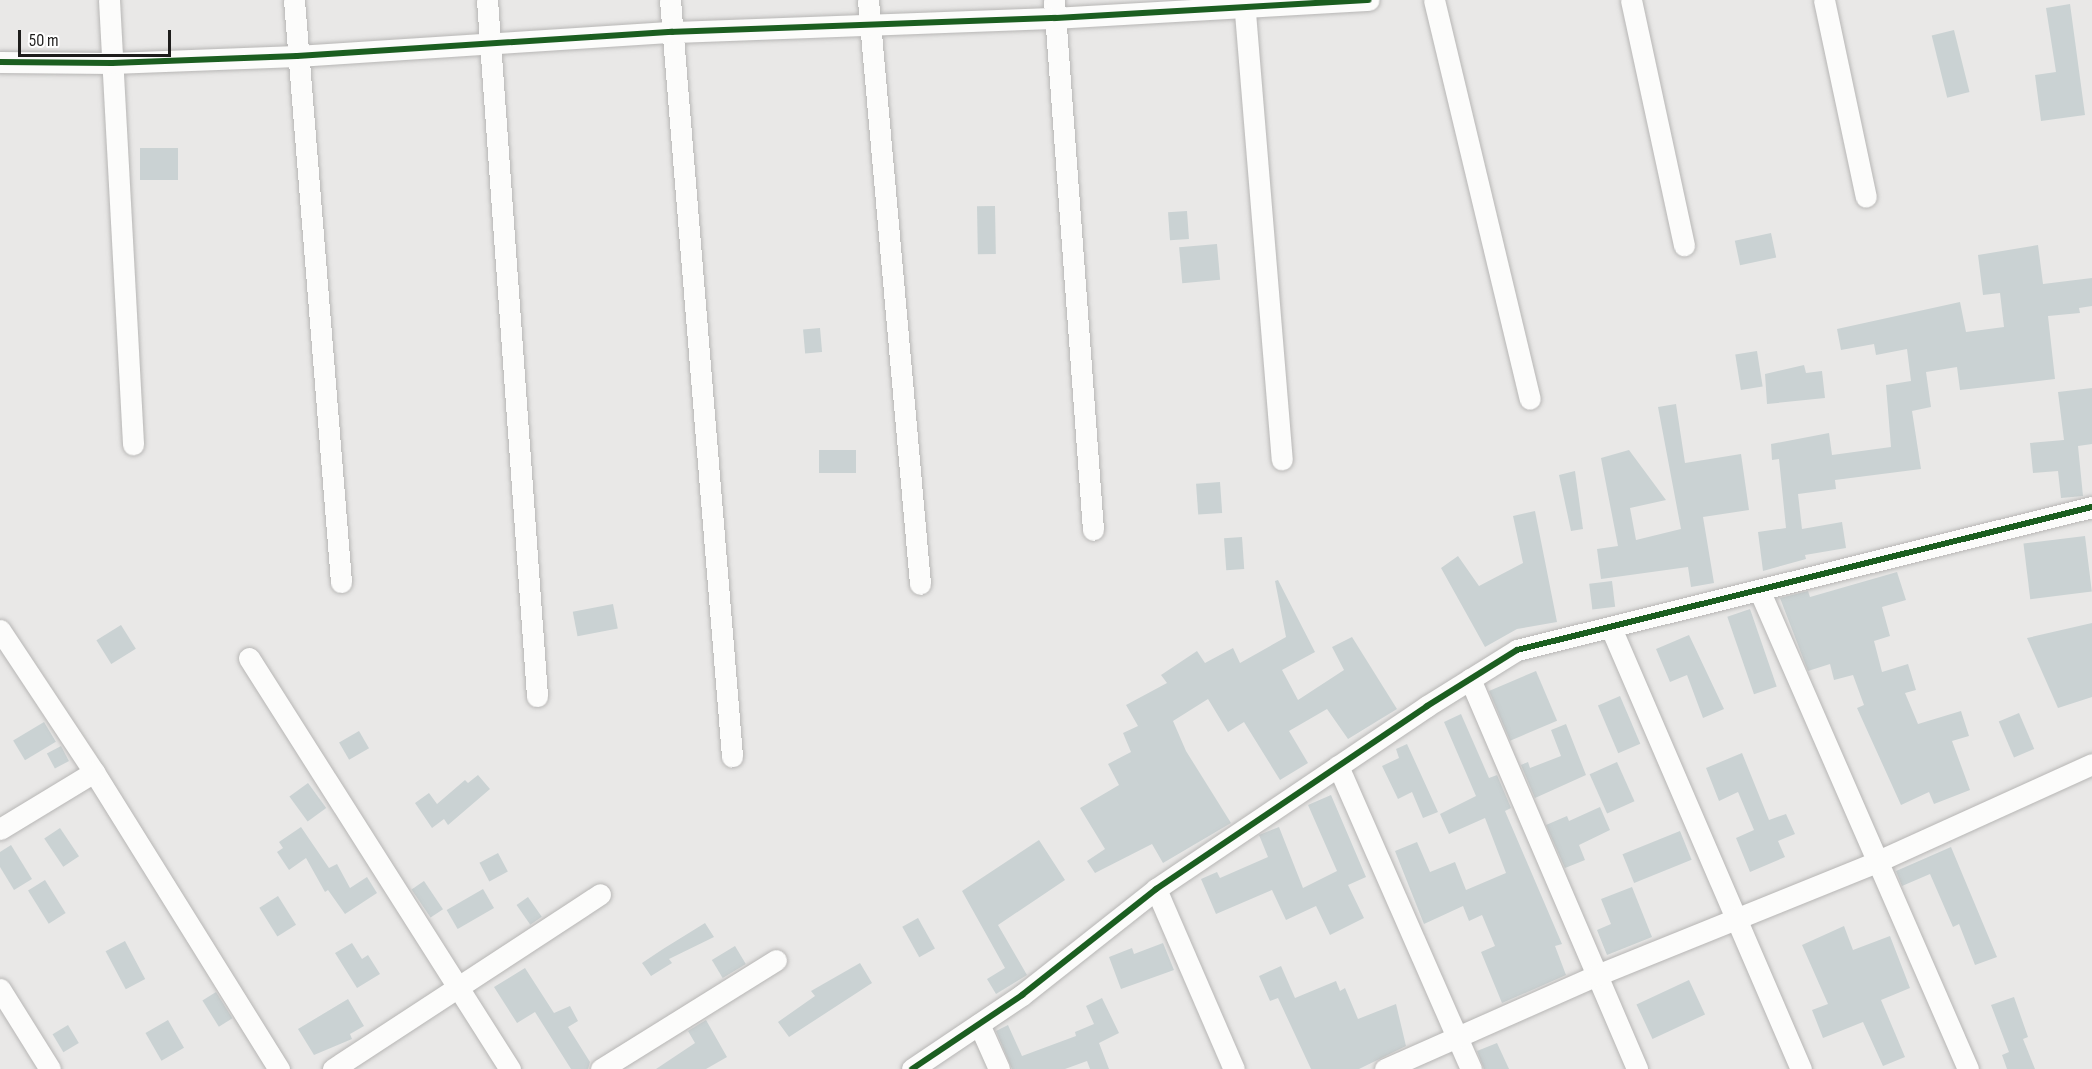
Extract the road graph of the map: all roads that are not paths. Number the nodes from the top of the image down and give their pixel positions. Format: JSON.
{"nodes":[{"id":1,"x":109,"y":0,"type":"edge"},
{"id":2,"x":294,"y":0,"type":"edge"},
{"id":3,"x":487,"y":0,"type":"edge"},
{"id":4,"x":670,"y":0,"type":"edge"},
{"id":5,"x":868,"y":0,"type":"edge"},
{"id":6,"x":1368,"y":0,"type":"edge"},
{"id":7,"x":1434,"y":0,"type":"edge"},
{"id":8,"x":1631,"y":0,"type":"edge"},
{"id":9,"x":1824,"y":0,"type":"edge"},
{"id":10,"x":1244,"y":4,"type":"edge"},
{"id":11,"x":1054,"y":9,"type":"edge"},
{"id":12,"x":870,"y":23,"type":"junction"},
{"id":13,"x":672,"y":32,"type":"junction"},
{"id":14,"x":490,"y":43,"type":"junction"},
{"id":15,"x":297,"y":56,"type":"junction"},
{"id":16,"x":0,"y":62,"type":"edge"},
{"id":17,"x":112,"y":63,"type":"junction"},
{"id":18,"x":1866,"y":198,"type":"dead end"},
{"id":19,"x":1684,"y":245,"type":"dead end"},
{"id":20,"x":1530,"y":399,"type":"dead end"},
{"id":21,"x":133,"y":444,"type":"dead end"},
{"id":22,"x":1282,"y":459,"type":"dead end"},
{"id":23,"x":2092,"y":507,"type":"edge"},
{"id":24,"x":1093,"y":530,"type":"dead end"},
{"id":25,"x":341,"y":582,"type":"dead end"},
{"id":26,"x":920,"y":584,"type":"dead end"},
{"id":27,"x":1760,"y":592,"type":"junction"},
{"id":28,"x":1611,"y":627,"type":"junction"},
{"id":29,"x":0,"y":630,"type":"edge"},
{"id":30,"x":249,"y":658,"type":"dead end"},
{"id":31,"x":1470,"y":679,"type":"junction"},
{"id":32,"x":537,"y":696,"type":"dead end"},
{"id":33,"x":732,"y":756,"type":"dead end"},
{"id":34,"x":2092,"y":764,"type":"edge"},
{"id":35,"x":1338,"y":766,"type":"junction"},
{"id":36,"x":94,"y":772,"type":"junction"},
{"id":37,"x":0,"y":829,"type":"edge"},
{"id":38,"x":1876,"y":862,"type":"junction"},
{"id":39,"x":1155,"y":889,"type":"junction"},
{"id":40,"x":600,"y":894,"type":"dead end"},
{"id":41,"x":1737,"y":918,"type":"junction"},
{"id":42,"x":776,"y":960,"type":"dead end"},
{"id":43,"x":1597,"y":975,"type":"junction"},
{"id":44,"x":457,"y":986,"type":"junction"},
{"id":45,"x":0,"y":989,"type":"edge"},
{"id":46,"x":979,"y":1024,"type":"junction"},
{"id":47,"x":1456,"y":1037,"type":"junction"},
{"id":48,"x":50,"y":1069,"type":"edge"},
{"id":49,"x":279,"y":1069,"type":"edge"},
{"id":50,"x":333,"y":1069,"type":"edge"},
{"id":51,"x":510,"y":1069,"type":"edge"},
{"id":52,"x":601,"y":1069,"type":"edge"},
{"id":53,"x":912,"y":1069,"type":"edge"},
{"id":54,"x":999,"y":1069,"type":"edge"},
{"id":55,"x":1234,"y":1069,"type":"edge"},
{"id":56,"x":1385,"y":1069,"type":"edge"},
{"id":57,"x":1471,"y":1069,"type":"edge"},
{"id":58,"x":1637,"y":1069,"type":"edge"},
{"id":59,"x":1801,"y":1069,"type":"edge"},
{"id":60,"x":1968,"y":1069,"type":"edge"}],
"edges":[{"from":1,"to":17,"type":"street"},
{"from":2,"to":15,"type":"street"},
{"from":3,"to":14,"type":"street"},
{"from":4,"to":13,"type":"street"},
{"from":5,"to":12,"type":"street"},
{"from":6,"to":10,"type":"street"},
{"from":7,"to":20,"type":"street"},
{"from":8,"to":19,"type":"street"},
{"from":9,"to":18,"type":"street"},
{"from":10,"to":11,"type":"street"},
{"from":10,"to":22,"type":"street"},
{"from":11,"to":12,"type":"street"},
{"from":11,"to":24,"type":"street"},
{"from":12,"to":13,"type":"street"},
{"from":12,"to":26,"type":"street"},
{"from":13,"to":14,"type":"street"},
{"from":13,"to":33,"type":"street"},
{"from":14,"to":15,"type":"street"},
{"from":14,"to":32,"type":"street"},
{"from":15,"to":17,"type":"street"},
{"from":15,"to":25,"type":"street"},
{"from":16,"to":17,"type":"street"},
{"from":17,"to":21,"type":"street"},
{"from":23,"to":27,"type":"street"},
{"from":27,"to":28,"type":"street"},
{"from":27,"to":38,"type":"street"},
{"from":28,"to":31,"type":"street"},
{"from":28,"to":41,"type":"street"},
{"from":29,"to":36,"type":"street"},
{"from":30,"to":44,"type":"street"},
{"from":31,"to":35,"type":"street"},
{"from":31,"to":43,"type":"street"},
{"from":34,"to":38,"type":"street"},
{"from":35,"to":39,"type":"street"},
{"from":35,"to":47,"type":"street"},
{"from":36,"to":37,"type":"street"},
{"from":36,"to":49,"type":"street"},
{"from":38,"to":41,"type":"street"},
{"from":38,"to":60,"type":"street"},
{"from":39,"to":46,"type":"street"},
{"from":39,"to":55,"type":"street"},
{"from":40,"to":44,"type":"street"},
{"from":41,"to":43,"type":"street"},
{"from":41,"to":59,"type":"street"},
{"from":42,"to":52,"type":"street"},
{"from":43,"to":47,"type":"street"},
{"from":43,"to":58,"type":"street"},
{"from":44,"to":50,"type":"street"},
{"from":44,"to":51,"type":"street"},
{"from":45,"to":48,"type":"street"},
{"from":46,"to":53,"type":"street"},
{"from":46,"to":54,"type":"street"},
{"from":47,"to":56,"type":"street"},
{"from":47,"to":57,"type":"street"}]}
